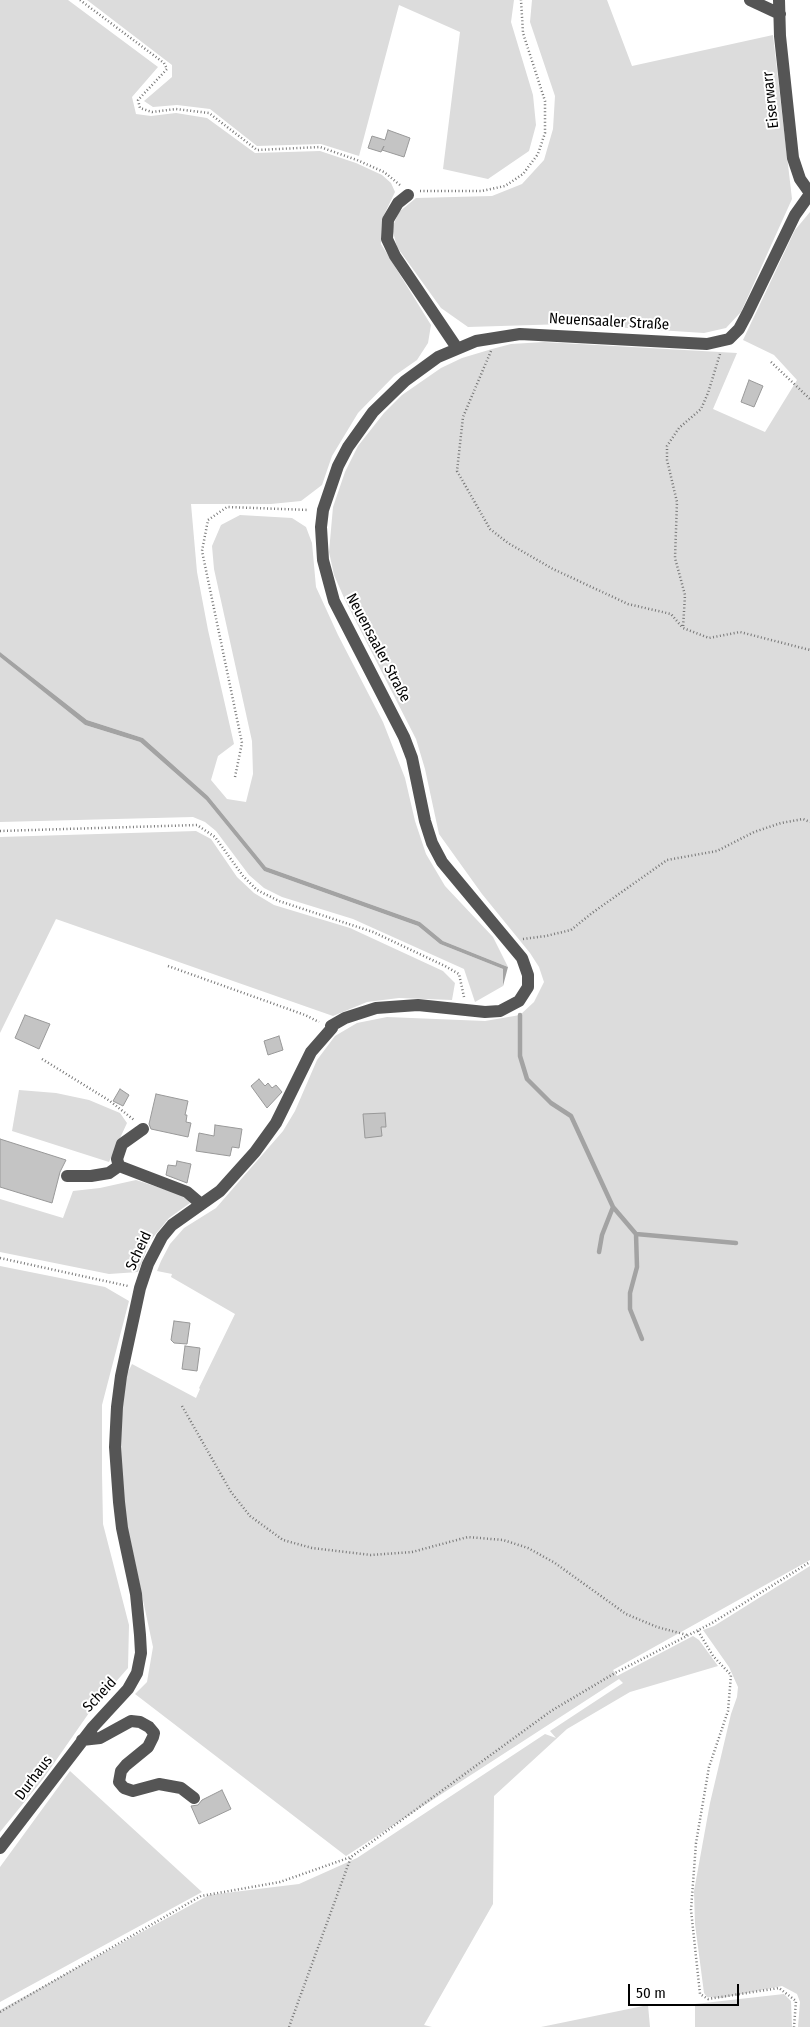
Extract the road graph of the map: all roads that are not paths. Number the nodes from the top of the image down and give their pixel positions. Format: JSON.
{"nodes":[{"id":1,"x":750,"y":0,"type":"edge"},
{"id":2,"x":779,"y":0,"type":"edge"},
{"id":3,"x":780,"y":14,"type":"junction"},
{"id":4,"x":810,"y":194,"type":"edge"},
{"id":5,"x":408,"y":195,"type":"road end"},
{"id":6,"x":457,"y":348,"type":"junction"},
{"id":7,"x":519,"y":1002,"type":"joint"},
{"id":8,"x":143,"y":1129,"type":"road end"},
{"id":9,"x":119,"y":1166,"type":"junction"},
{"id":10,"x":67,"y":1176,"type":"dead end"},
{"id":11,"x":202,"y":1204,"type":"junction"},
{"id":12,"x":93,"y":1727,"type":"joint"},
{"id":13,"x":82,"y":1740,"type":"junction"},
{"id":14,"x":194,"y":1798,"type":"dead end"},
{"id":15,"x":0,"y":1848,"type":"edge"}],
"edges":[{"from":1,"to":3,"type":"street"},
{"from":2,"to":3,"type":"street","name":"Eiserwarr"},
{"from":3,"to":4,"type":"street","name":"Eiserwarr"},
{"from":4,"to":6,"type":"street","name":"Neuensaaler Straße"},
{"from":5,"to":6,"type":"street"},
{"from":6,"to":7,"type":"street","name":"Neuensaaler Straße"},
{"from":7,"to":11,"type":"street","name":"Scheid"},
{"from":8,"to":9,"type":"street"},
{"from":9,"to":10,"type":"street"},
{"from":9,"to":11,"type":"street"},
{"from":11,"to":12,"type":"street","name":"Scheid"},
{"from":12,"to":13,"type":"street","name":"Durhaus"},
{"from":13,"to":14,"type":"street"},
{"from":13,"to":15,"type":"street","name":"Durhaus"}]}
